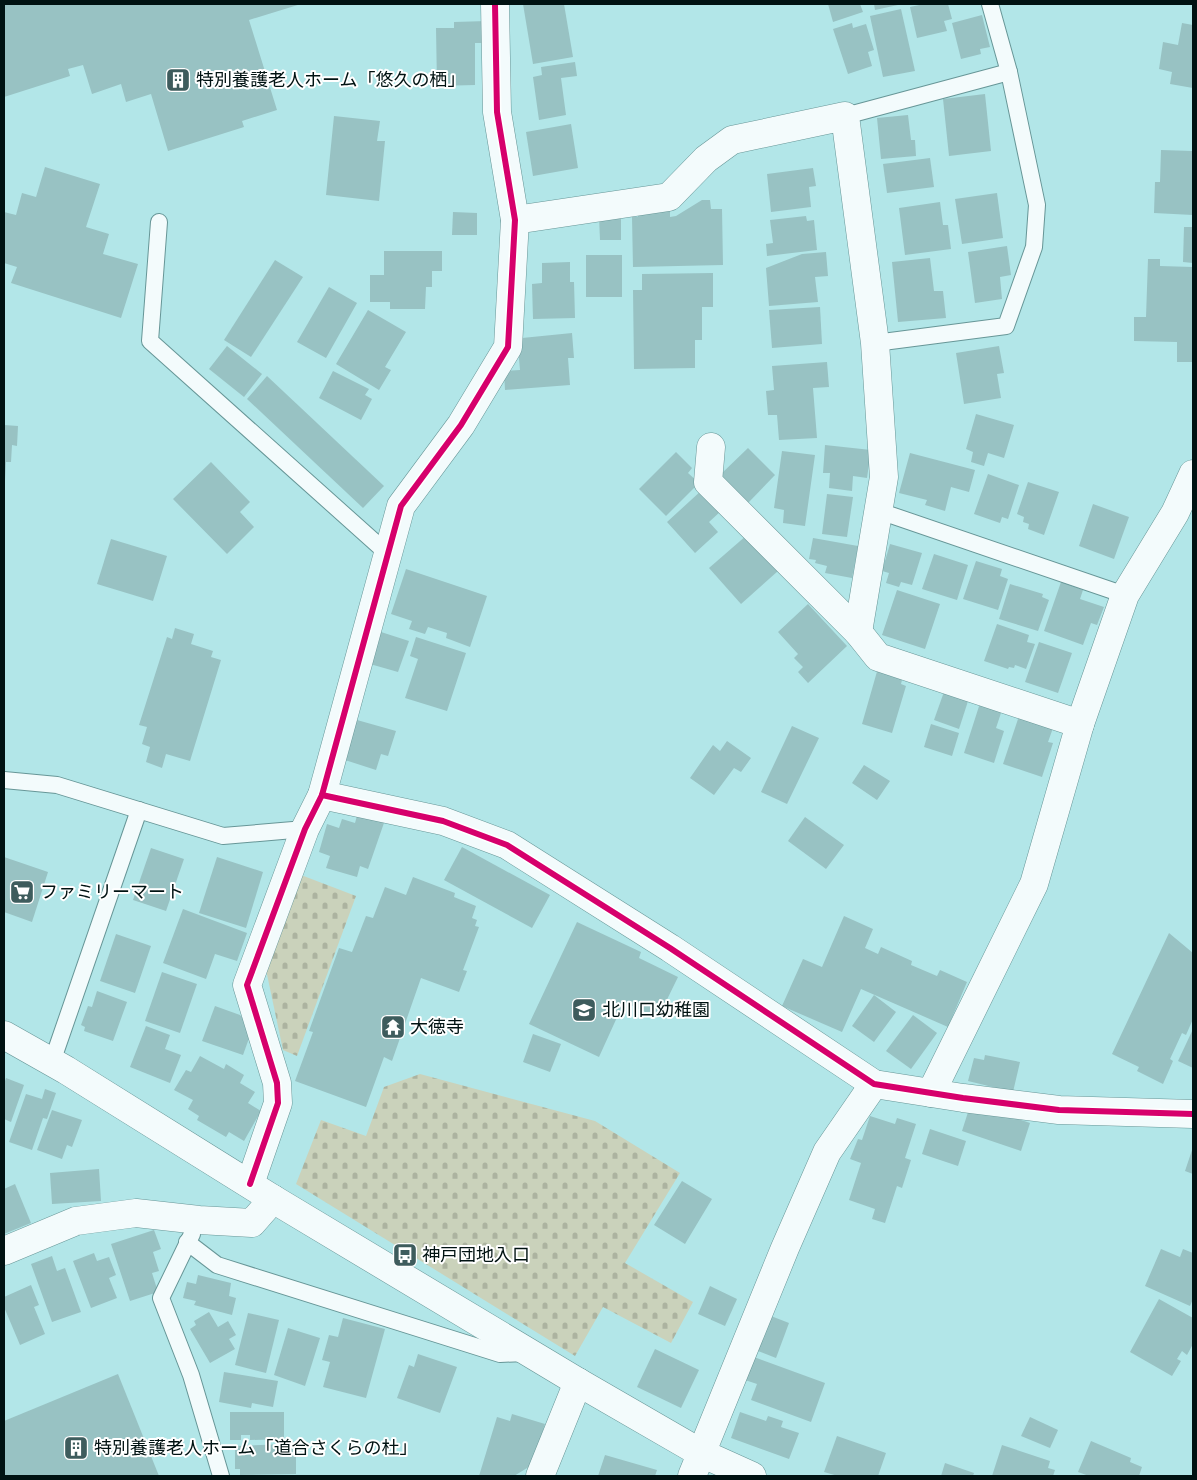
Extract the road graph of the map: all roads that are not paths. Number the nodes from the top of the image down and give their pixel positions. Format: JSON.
{"nodes":[{"id":1,"x":495,"y":4,"type":"edge"},
{"id":2,"x":990,"y":4,"type":"edge"},
{"id":3,"x":1009,"y":72,"type":"junction"},
{"id":4,"x":845,"y":116,"type":"junction"},
{"id":5,"x":515,"y":220,"type":"junction"},
{"id":6,"x":159,"y":222,"type":"dead end"},
{"id":7,"x":875,"y":343,"type":"junction"},
{"id":8,"x":711,"y":447,"type":"dead end"},
{"id":9,"x":1193,"y":474,"type":"edge"},
{"id":10,"x":878,"y":511,"type":"junction"},
{"id":11,"x":388,"y":554,"type":"junction"},
{"id":12,"x":1125,"y":595,"type":"junction"},
{"id":13,"x":858,"y":632,"type":"junction"},
{"id":14,"x":1080,"y":724,"type":"junction"},
{"id":15,"x":4,"y":780,"type":"edge"},
{"id":16,"x":322,"y":795,"type":"junction"},
{"id":17,"x":139,"y":810,"type":"junction"},
{"id":18,"x":305,"y":829,"type":"junction"},
{"id":19,"x":4,"y":1035,"type":"edge"},
{"id":20,"x":52,"y":1062,"type":"junction"},
{"id":21,"x":874,"y":1084,"type":"junction"},
{"id":22,"x":930,"y":1093,"type":"junction"},
{"id":23,"x":1193,"y":1114,"type":"edge"},
{"id":24,"x":250,"y":1184,"type":"junction"},
{"id":25,"x":273,"y":1199,"type":"junction"},
{"id":26,"x":193,"y":1231,"type":"junction"},
{"id":27,"x":4,"y":1251,"type":"edge"},
{"id":28,"x":532,"y":1353,"type":"junction"},
{"id":29,"x":578,"y":1382,"type":"junction"},
{"id":30,"x":697,"y":1465,"type":"edge"},
{"id":31,"x":221,"y":1476,"type":"edge"},
{"id":32,"x":540,"y":1476,"type":"edge"},
{"id":33,"x":752,"y":1476,"type":"edge"}],
"edges":[{"from":1,"to":5,"type":"street"},
{"from":2,"to":3,"type":"lane"},
{"from":3,"to":4,"type":"lane"},
{"from":3,"to":7,"type":"lane"},
{"from":4,"to":5,"type":"street"},
{"from":4,"to":7,"type":"street"},
{"from":5,"to":11,"type":"street"},
{"from":6,"to":11,"type":"lane"},
{"from":7,"to":10,"type":"street"},
{"from":8,"to":13,"type":"street"},
{"from":9,"to":12,"type":"street"},
{"from":10,"to":12,"type":"lane"},
{"from":10,"to":13,"type":"street"},
{"from":11,"to":16,"type":"street"},
{"from":12,"to":14,"type":"street"},
{"from":13,"to":14,"type":"street"},
{"from":14,"to":22,"type":"street"},
{"from":15,"to":17,"type":"lane"},
{"from":16,"to":18,"type":"street"},
{"from":16,"to":21,"type":"street"},
{"from":17,"to":18,"type":"lane"},
{"from":17,"to":20,"type":"lane"},
{"from":18,"to":24,"type":"street"},
{"from":19,"to":20,"type":"street"},
{"from":20,"to":24,"type":"street"},
{"from":21,"to":22,"type":"street"},
{"from":21,"to":30,"type":"street"},
{"from":22,"to":23,"type":"street"},
{"from":24,"to":25,"type":"street"},
{"from":25,"to":26,"type":"street"},
{"from":25,"to":28,"type":"street"},
{"from":26,"to":27,"type":"street"},
{"from":26,"to":28,"type":"lane"},
{"from":26,"to":31,"type":"lane"},
{"from":28,"to":29,"type":"street"},
{"from":29,"to":30,"type":"street"},
{"from":29,"to":32,"type":"street"},
{"from":30,"to":33,"type":"street"}]}
